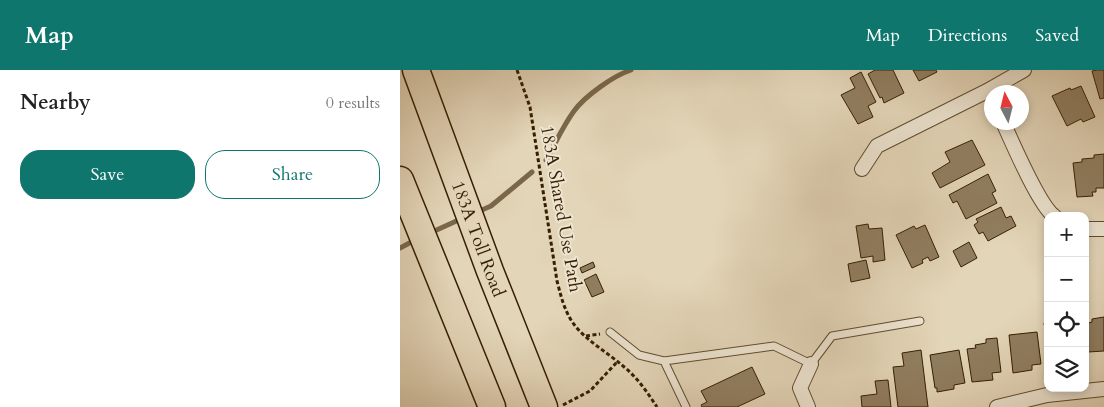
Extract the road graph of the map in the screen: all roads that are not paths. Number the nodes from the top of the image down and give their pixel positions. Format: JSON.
{"nodes":[{"id":1,"x":416,"y":70,"type":"edge"},
{"id":2,"x":1024,"y":70,"type":"edge"},
{"id":3,"x":1003,"y":85,"type":"edge"},
{"id":4,"x":984,"y":97,"type":"edge"},
{"id":5,"x":1007,"y":130,"type":"edge"},
{"id":6,"x":862,"y":169,"type":"dead end"},
{"id":7,"x":400,"y":181,"type":"edge"},
{"id":8,"x":1049,"y":212,"type":"edge"},
{"id":9,"x":1089,"y":229,"type":"edge"},
{"id":10,"x":1104,"y":229,"type":"edge"},
{"id":11,"x":920,"y":321,"type":"dead end"},
{"id":12,"x":610,"y":332,"type":"dead end"},
{"id":13,"x":664,"y":361,"type":"junction"},
{"id":14,"x":811,"y":364,"type":"junction"},
{"id":15,"x":1104,"y":389,"type":"edge"},
{"id":16,"x":492,"y":407,"type":"edge"},
{"id":17,"x":544,"y":407,"type":"edge"},
{"id":18,"x":686,"y":407,"type":"edge"},
{"id":19,"x":808,"y":407,"type":"edge"},
{"id":20,"x":997,"y":407,"type":"edge"}],
"edges":[{"from":1,"to":17,"type":"highway","name":"183A Toll Road"},
{"from":2,"to":3,"type":"street"},
{"from":4,"to":6,"type":"street"},
{"from":5,"to":8,"type":"street"},
{"from":7,"to":16,"type":"highway"},
{"from":9,"to":10,"type":"street"},
{"from":11,"to":14,"type":"lane"},
{"from":12,"to":13,"type":"lane"},
{"from":13,"to":14,"type":"lane"},
{"from":13,"to":18,"type":"lane"},
{"from":14,"to":19,"type":"street"},
{"from":15,"to":20,"type":"street"}]}
